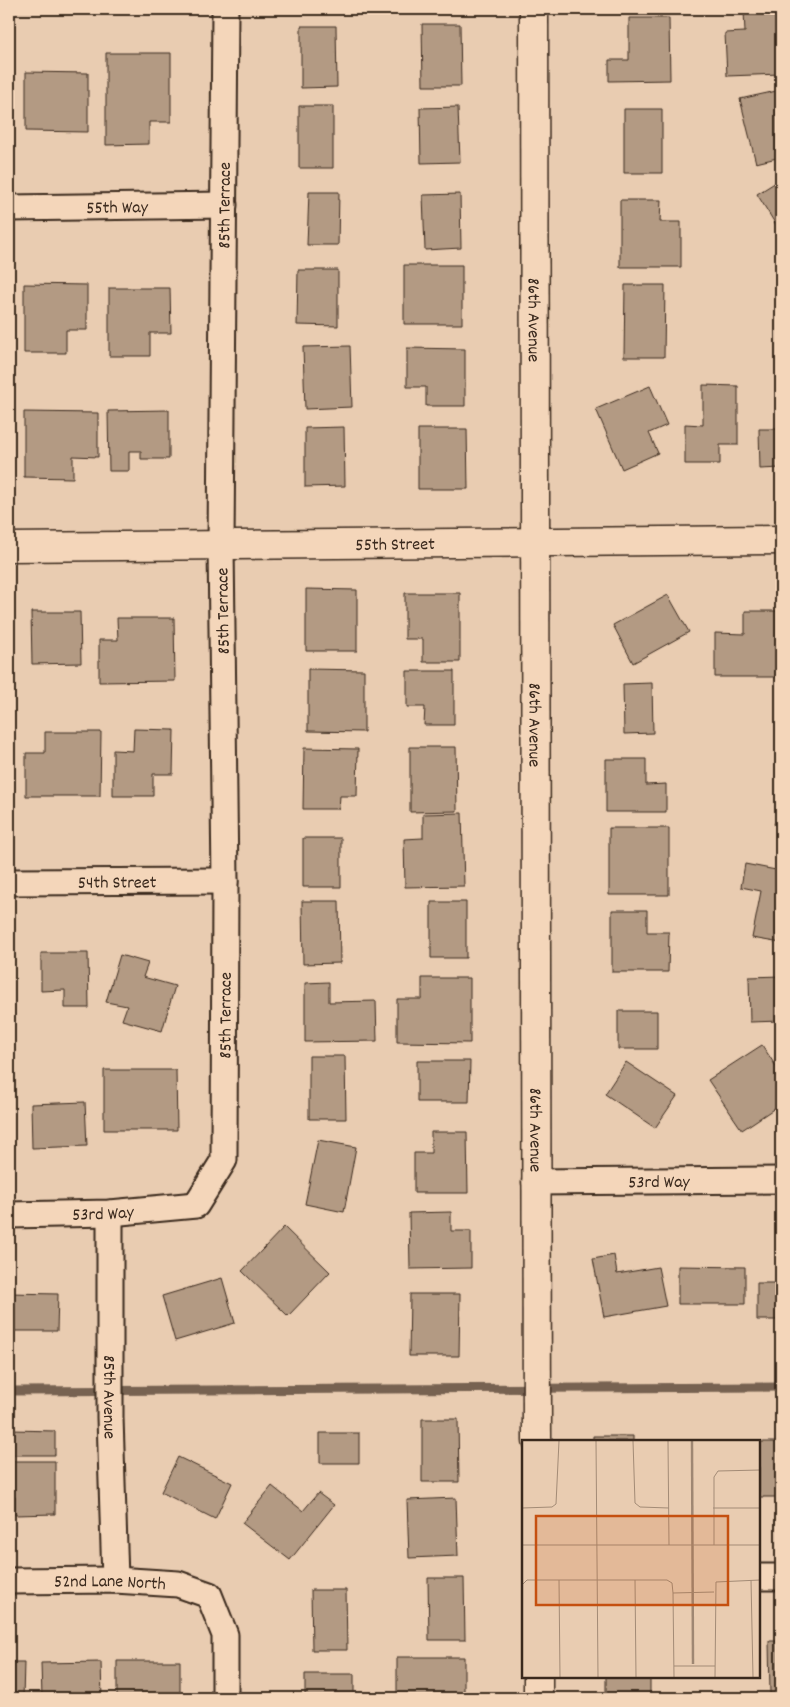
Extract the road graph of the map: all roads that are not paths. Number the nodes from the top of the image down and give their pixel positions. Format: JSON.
{"nodes":[{"id":1,"x":225,"y":9,"type":"edge"},
{"id":2,"x":534,"y":9,"type":"edge"},
{"id":3,"x":224,"y":205,"type":"junction"},
{"id":4,"x":9,"y":208,"type":"edge"},
{"id":5,"x":781,"y":540,"type":"edge"},
{"id":6,"x":534,"y":541,"type":"junction"},
{"id":7,"x":221,"y":546,"type":"junction"},
{"id":8,"x":9,"y":547,"type":"edge"},
{"id":9,"x":225,"y":881,"type":"junction"},
{"id":10,"x":9,"y":882,"type":"edge"},
{"id":11,"x":781,"y":1180,"type":"edge"},
{"id":12,"x":535,"y":1182,"type":"junction"},
{"id":13,"x":196,"y":1205,"type":"joint"},
{"id":14,"x":110,"y":1213,"type":"junction"},
{"id":15,"x":9,"y":1214,"type":"edge"},
{"id":16,"x":537,"y":1440,"type":"edge"},
{"id":17,"x":760,"y":1577,"type":"edge"},
{"id":18,"x":781,"y":1577,"type":"edge"},
{"id":19,"x":115,"y":1580,"type":"junction"},
{"id":20,"x":9,"y":1581,"type":"edge"},
{"id":21,"x":538,"y":1677,"type":"edge"},
{"id":22,"x":225,"y":1698,"type":"edge"},
{"id":23,"x":538,"y":1698,"type":"edge"}],
"edges":[{"from":1,"to":3,"type":"street","name":"85th Terrace"},
{"from":2,"to":6,"type":"street","name":"86th Avenue"},
{"from":3,"to":4,"type":"street","name":"55th Way"},
{"from":3,"to":7,"type":"street","name":"85th Terrace"},
{"from":5,"to":6,"type":"street","name":"55th Street"},
{"from":6,"to":7,"type":"street","name":"55th Street"},
{"from":6,"to":12,"type":"street","name":"86th Avenue"},
{"from":7,"to":8,"type":"street","name":"55th Street"},
{"from":7,"to":9,"type":"street","name":"85th Terrace"},
{"from":9,"to":10,"type":"street","name":"54th Street"},
{"from":9,"to":13,"type":"street","name":"85th Terrace"},
{"from":11,"to":12,"type":"street","name":"53rd Way"},
{"from":12,"to":16,"type":"street","name":"86th Avenue"},
{"from":13,"to":14,"type":"street","name":"53rd Way"},
{"from":14,"to":15,"type":"street","name":"53rd Way"},
{"from":14,"to":19,"type":"street","name":"85th Avenue"},
{"from":17,"to":18,"type":"street"},
{"from":19,"to":20,"type":"street","name":"52nd Lane North"},
{"from":19,"to":22,"type":"street","name":"52nd Lane North"},
{"from":21,"to":23,"type":"street"}]}
